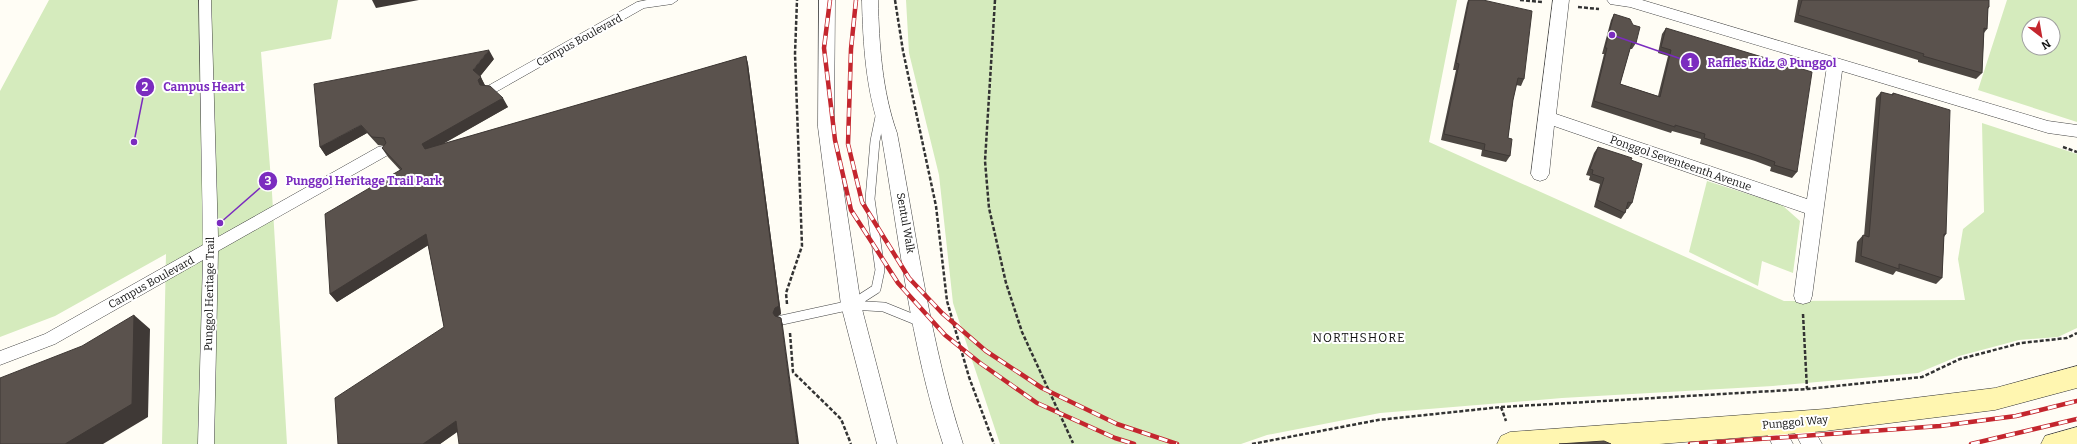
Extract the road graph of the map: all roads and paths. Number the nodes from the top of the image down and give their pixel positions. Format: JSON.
{"nodes":[{"id":1,"x":205,"y":0,"type":"edge"},
{"id":2,"x":672,"y":0,"type":"edge"},
{"id":3,"x":797,"y":0,"type":"edge"},
{"id":4,"x":827,"y":0,"type":"edge"},
{"id":5,"x":870,"y":0,"type":"edge"},
{"id":6,"x":895,"y":0,"type":"edge"},
{"id":7,"x":995,"y":0,"type":"edge"},
{"id":8,"x":1560,"y":0,"type":"edge"},
{"id":9,"x":1615,"y":0,"type":"edge"},
{"id":10,"x":1835,"y":63,"type":"junction"},
{"id":11,"x":490,"y":90,"type":"edge"},
{"id":12,"x":882,"y":111,"type":"junction"},
{"id":13,"x":1546,"y":118,"type":"junction"},
{"id":14,"x":2048,"y":127,"type":"junction"},
{"id":15,"x":2077,"y":131,"type":"edge"},
{"id":16,"x":2077,"y":140,"type":"edge"},
{"id":17,"x":383,"y":151,"type":"edge"},
{"id":18,"x":1540,"y":174,"type":"dead end"},
{"id":19,"x":1815,"y":209,"type":"junction"},
{"id":20,"x":1803,"y":296,"type":"joint"},
{"id":21,"x":851,"y":305,"type":"junction"},
{"id":22,"x":785,"y":319,"type":"junction"},
{"id":23,"x":921,"y":322,"type":"junction"},
{"id":24,"x":2077,"y":333,"type":"edge"},
{"id":25,"x":0,"y":358,"type":"edge"},
{"id":26,"x":2077,"y":377,"type":"edge"},
{"id":27,"x":1807,"y":389,"type":"junction"},
{"id":28,"x":1501,"y":407,"type":"junction"},
{"id":29,"x":1799,"y":422,"type":"junction"},
{"id":30,"x":1508,"y":433,"type":"edge"},
{"id":31,"x":1777,"y":434,"type":"edge"},
{"id":32,"x":2077,"y":438,"type":"edge"},
{"id":33,"x":1073,"y":443,"type":"edge"},
{"id":34,"x":206,"y":444,"type":"edge"},
{"id":35,"x":851,"y":444,"type":"edge"},
{"id":36,"x":887,"y":444,"type":"edge"},
{"id":37,"x":953,"y":444,"type":"edge"},
{"id":38,"x":994,"y":444,"type":"edge"},
{"id":39,"x":1252,"y":444,"type":"edge"},
{"id":40,"x":1812,"y":444,"type":"edge"},
{"id":41,"x":2054,"y":444,"type":"edge"}],
"edges":[{"from":1,"to":34,"type":"street","name":"Punggol Heritage Trail"},
{"from":2,"to":11,"type":"street","name":"Campus Boulevard"},
{"from":3,"to":22,"type":"path"},
{"from":4,"to":21,"type":"street"},
{"from":5,"to":12,"type":"street","name":"Sentul Walk"},
{"from":6,"to":38,"type":"path"},
{"from":7,"to":33,"type":"path"},
{"from":8,"to":13,"type":"street"},
{"from":9,"to":10,"type":"street"},
{"from":10,"to":14,"type":"street"},
{"from":10,"to":19,"type":"street"},
{"from":12,"to":21,"type":"lane"},
{"from":12,"to":23,"type":"street","name":"Sentul Walk"},
{"from":13,"to":18,"type":"street"},
{"from":13,"to":19,"type":"street","name":"Ponggol Seventeenth Avenue"},
{"from":14,"to":15,"type":"street"},
{"from":14,"to":16,"type":"street"},
{"from":17,"to":25,"type":"street","name":"Campus Boulevard"},
{"from":19,"to":20,"type":"street"},
{"from":20,"to":27,"type":"path"},
{"from":21,"to":22,"type":"lane"},
{"from":21,"to":23,"type":"lane"},
{"from":21,"to":36,"type":"street"},
{"from":22,"to":35,"type":"path"},
{"from":23,"to":37,"type":"street","name":"Sentul Walk"},
{"from":24,"to":27,"type":"path"},
{"from":26,"to":29,"type":"main road","name":"Punggol Way"},
{"from":27,"to":28,"type":"path"},
{"from":28,"to":30,"type":"path"},
{"from":28,"to":39,"type":"path"},
{"from":29,"to":31,"type":"main road","name":"Punggol Way"},
{"from":29,"to":40,"type":"street"},
{"from":30,"to":31,"type":"main road","name":"Punggol Way"},
{"from":32,"to":41,"type":"main road"}]}
